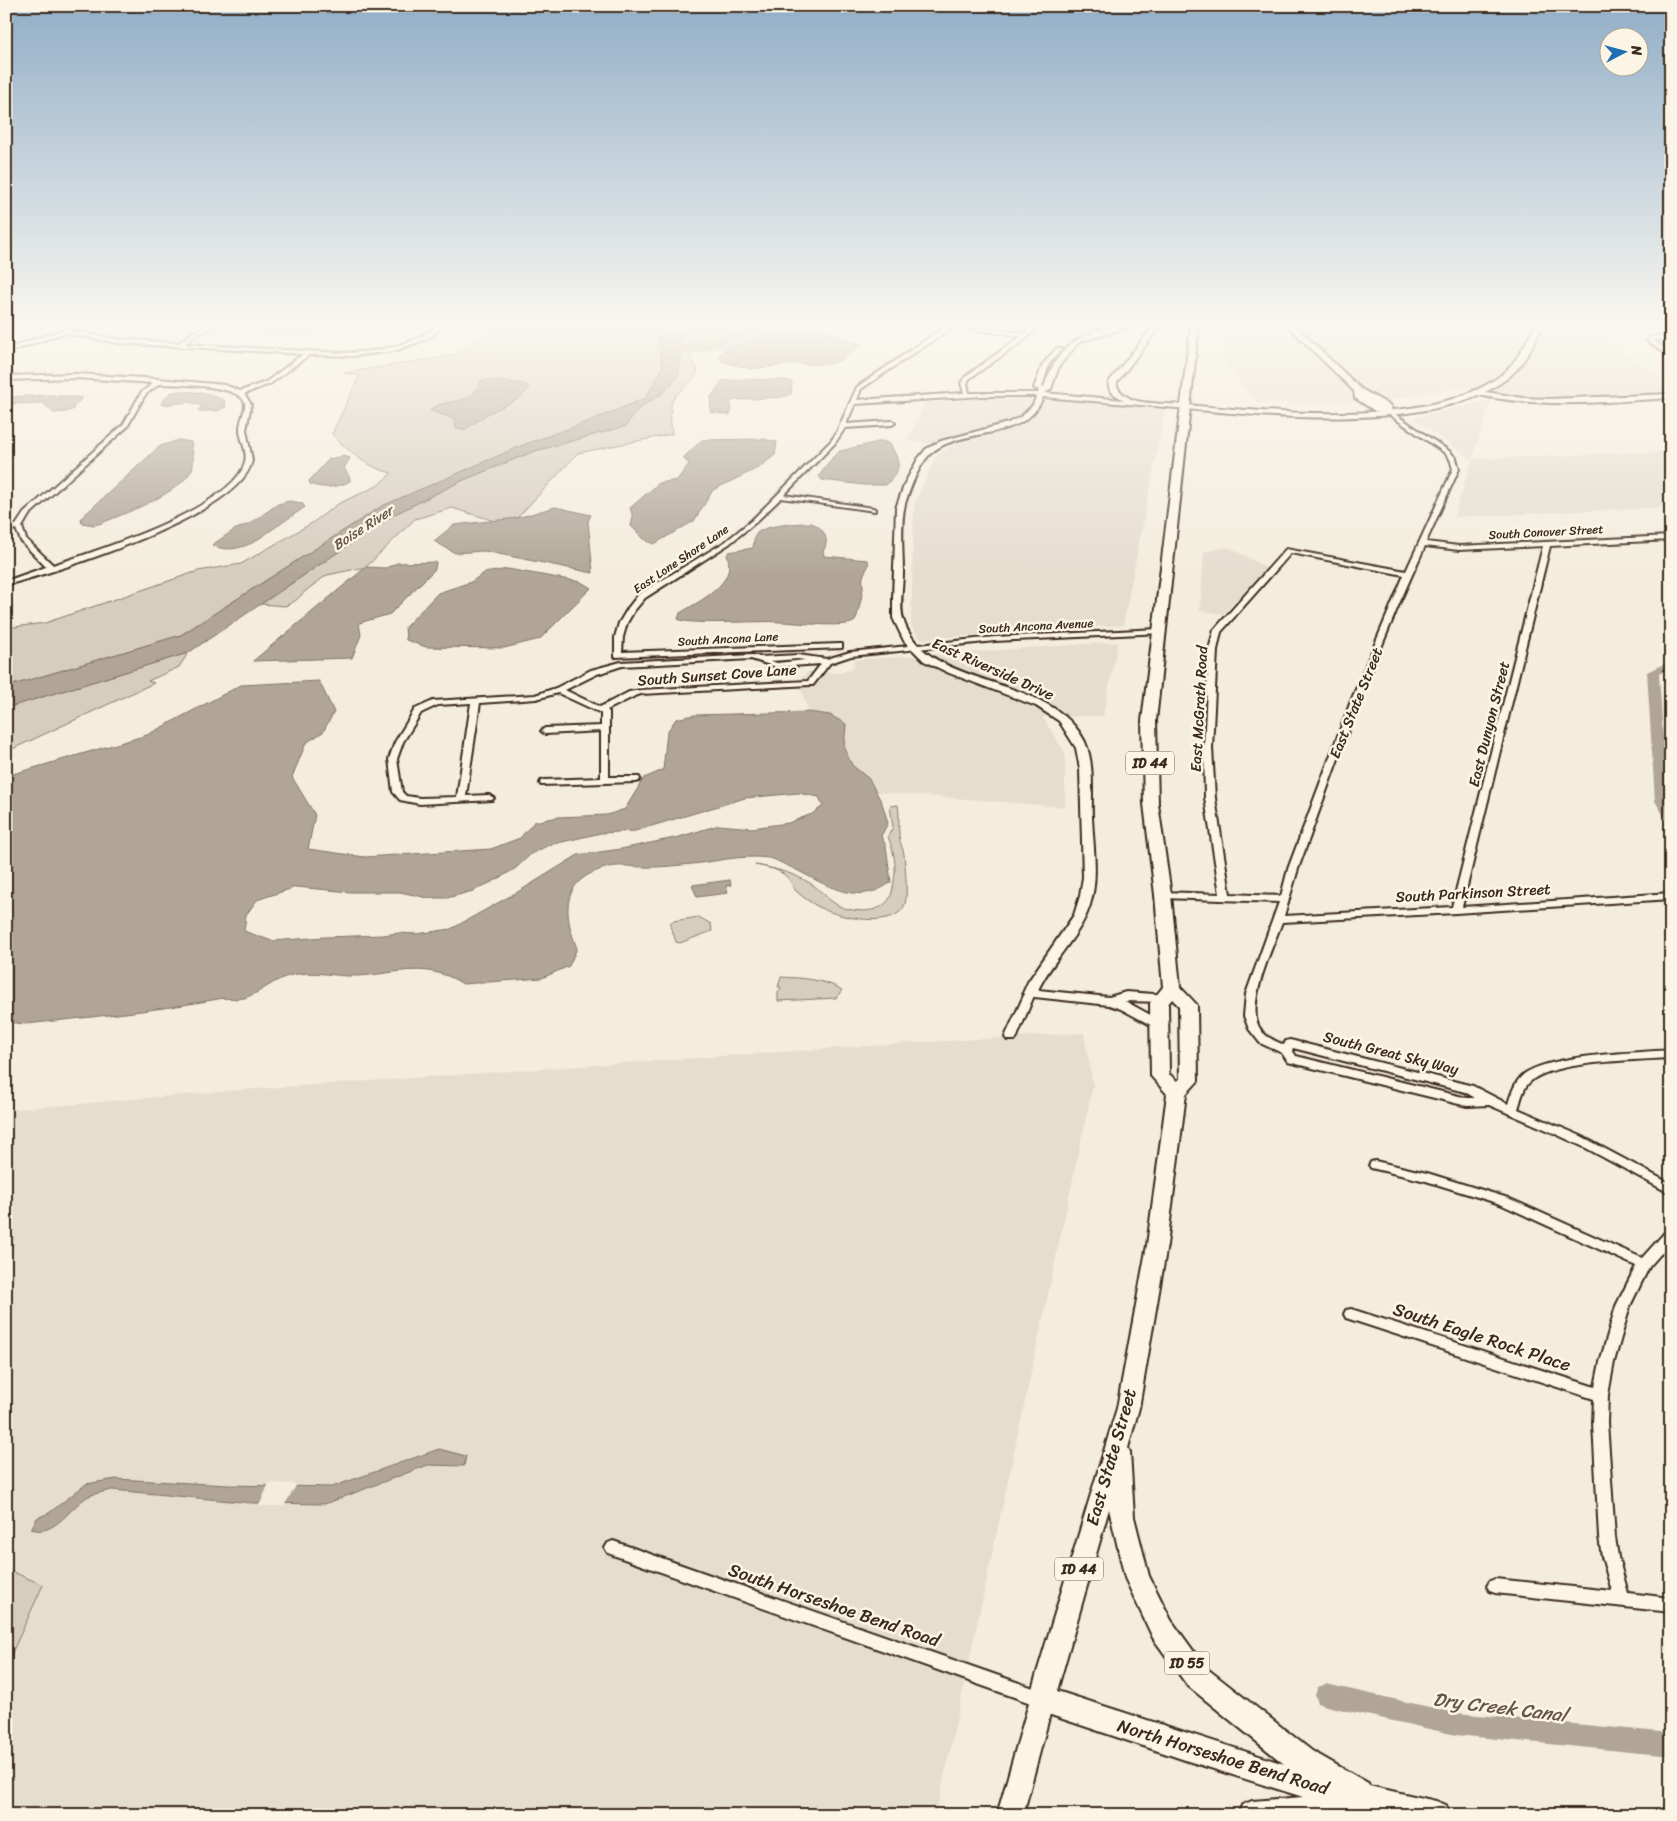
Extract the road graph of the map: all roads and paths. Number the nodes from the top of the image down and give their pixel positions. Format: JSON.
{"nodes":[{"id":1,"x":135,"y":409,"type":"edge"},
{"id":2,"x":247,"y":409,"type":"edge"},
{"id":3,"x":851,"y":409,"type":"edge"},
{"id":4,"x":1035,"y":409,"type":"edge"},
{"id":5,"x":1186,"y":409,"type":"edge"},
{"id":6,"x":1214,"y":409,"type":"edge"},
{"id":7,"x":1386,"y":409,"type":"edge"},
{"id":8,"x":1407,"y":409,"type":"edge"},
{"id":9,"x":1389,"y":412,"type":"junction"},
{"id":10,"x":892,"y":423,"type":"dead end"},
{"id":11,"x":843,"y":426,"type":"junction"},
{"id":12,"x":779,"y":496,"type":"junction"},
{"id":13,"x":873,"y":510,"type":"dead end"},
{"id":14,"x":19,"y":528,"type":"junction"},
{"id":15,"x":6,"y":529,"type":"edge"},
{"id":16,"x":1671,"y":538,"type":"edge"},
{"id":17,"x":1422,"y":544,"type":"junction"},
{"id":18,"x":1547,"y":544,"type":"junction"},
{"id":19,"x":51,"y":568,"type":"junction"},
{"id":20,"x":1409,"y":574,"type":"junction"},
{"id":21,"x":6,"y":583,"type":"edge"},
{"id":22,"x":1159,"y":631,"type":"junction"},
{"id":23,"x":839,"y":646,"type":"dead end"},
{"id":24,"x":914,"y":648,"type":"junction"},
{"id":25,"x":618,"y":656,"type":"joint"},
{"id":26,"x":827,"y":662,"type":"junction"},
{"id":27,"x":559,"y":690,"type":"junction"},
{"id":28,"x":476,"y":701,"type":"junction"},
{"id":29,"x":602,"y":709,"type":"junction"},
{"id":30,"x":606,"y":728,"type":"junction"},
{"id":31,"x":545,"y":731,"type":"dead end"},
{"id":32,"x":636,"y":779,"type":"dead end"},
{"id":33,"x":605,"y":780,"type":"junction"},
{"id":34,"x":544,"y":783,"type":"dead end"},
{"id":35,"x":489,"y":798,"type":"dead end"},
{"id":36,"x":461,"y":799,"type":"junction"},
{"id":37,"x":1163,"y":895,"type":"junction"},
{"id":38,"x":1671,"y":896,"type":"edge"},
{"id":39,"x":1225,"y":897,"type":"junction"},
{"id":40,"x":1285,"y":899,"type":"junction"},
{"id":41,"x":1456,"y":910,"type":"junction"},
{"id":42,"x":1277,"y":919,"type":"junction"},
{"id":43,"x":1030,"y":993,"type":"junction"},
{"id":44,"x":1167,"y":993,"type":"junction"},
{"id":45,"x":1110,"y":1000,"type":"junction"},
{"id":46,"x":1160,"y":1026,"type":"junction"},
{"id":47,"x":1254,"y":1029,"type":"joint"},
{"id":48,"x":1011,"y":1037,"type":"dead end"},
{"id":49,"x":1671,"y":1054,"type":"edge"},
{"id":50,"x":1177,"y":1092,"type":"junction"},
{"id":51,"x":1512,"y":1109,"type":"junction"},
{"id":52,"x":1375,"y":1165,"type":"dead end"},
{"id":53,"x":1671,"y":1190,"type":"edge"},
{"id":54,"x":1671,"y":1233,"type":"edge"},
{"id":55,"x":1644,"y":1264,"type":"junction"},
{"id":56,"x":1351,"y":1314,"type":"dead end"},
{"id":57,"x":1601,"y":1395,"type":"junction"},
{"id":58,"x":1117,"y":1440,"type":"junction"},
{"id":59,"x":612,"y":1548,"type":"dead end"},
{"id":60,"x":1495,"y":1586,"type":"dead end"},
{"id":61,"x":1623,"y":1601,"type":"junction"},
{"id":62,"x":1671,"y":1605,"type":"edge"},
{"id":63,"x":1042,"y":1699,"type":"junction"},
{"id":64,"x":1378,"y":1804,"type":"junction"},
{"id":65,"x":1010,"y":1815,"type":"edge"},
{"id":66,"x":1252,"y":1815,"type":"edge"},
{"id":67,"x":1436,"y":1815,"type":"edge"}],
"edges":[{"from":1,"to":14,"type":"street"},
{"from":2,"to":19,"type":"street"},
{"from":3,"to":11,"type":"street","name":"East Lone Shore Lane"},
{"from":4,"to":24,"type":"street","name":"East Riverside Drive"},
{"from":5,"to":22,"type":"highway","number":"ID 44"},
{"from":6,"to":9,"type":"main road"},
{"from":7,"to":9,"type":"street"},
{"from":8,"to":9,"type":"main road"},
{"from":9,"to":17,"type":"street","name":"East State Street"},
{"from":10,"to":11,"type":"street"},
{"from":11,"to":12,"type":"street","name":"East Lone Shore Lane"},
{"from":12,"to":13,"type":"street"},
{"from":12,"to":25,"type":"street","name":"East Lone Shore Lane"},
{"from":14,"to":15,"type":"street"},
{"from":14,"to":19,"type":"street"},
{"from":16,"to":18,"type":"street","name":"South Conover Street"},
{"from":17,"to":18,"type":"street","name":"South Conover Street"},
{"from":17,"to":20,"type":"street","name":"East State Street"},
{"from":18,"to":41,"type":"street","name":"East Dunyon Street"},
{"from":19,"to":21,"type":"street"},
{"from":20,"to":39,"type":"street","name":"East McGrath Road"},
{"from":20,"to":40,"type":"street","name":"East State Street"},
{"from":22,"to":24,"type":"street","name":"South Ancona Avenue"},
{"from":22,"to":37,"type":"highway","number":"ID 44"},
{"from":23,"to":25,"type":"street","name":"South Ancona Lane"},
{"from":24,"to":26,"type":"street","name":"South Ancona Avenue"},
{"from":24,"to":43,"type":"street","name":"East Riverside Drive"},
{"from":26,"to":27,"type":"street","name":"South Ancona Avenue"},
{"from":26,"to":29,"type":"street","name":"South Sunset Cove Lane"},
{"from":27,"to":28,"type":"street","name":"South Ancona Avenue"},
{"from":27,"to":29,"type":"street"},
{"from":28,"to":36,"type":"street"},
{"from":28,"to":36,"type":"street","name":"South Ancona Avenue"},
{"from":29,"to":30,"type":"street"},
{"from":30,"to":31,"type":"street"},
{"from":30,"to":33,"type":"street"},
{"from":32,"to":33,"type":"street"},
{"from":33,"to":34,"type":"street"},
{"from":35,"to":36,"type":"street"},
{"from":37,"to":39,"type":"street"},
{"from":37,"to":44,"type":"highway","number":"ID 44"},
{"from":38,"to":41,"type":"street","name":"South Parkinson Street"},
{"from":39,"to":40,"type":"street"},
{"from":40,"to":42,"type":"street","name":"East State Street"},
{"from":41,"to":42,"type":"street","name":"South Parkinson Street"},
{"from":42,"to":47,"type":"street","name":"East State Street"},
{"from":43,"to":45,"type":"street"},
{"from":43,"to":48,"type":"street","name":"East Riverside Drive"},
{"from":44,"to":45,"type":"street"},
{"from":44,"to":46,"type":"highway","number":"ID 44"},
{"from":44,"to":50,"type":"highway","name":"East State Street","number":"ID 44"},
{"from":45,"to":46,"type":"street"},
{"from":46,"to":50,"type":"highway","number":"ID 44"},
{"from":47,"to":51,"type":"street","name":"South Great Sky Way"},
{"from":49,"to":51,"type":"street"},
{"from":50,"to":58,"type":"highway","name":"East State Street","number":"ID 44"},
{"from":51,"to":53,"type":"street","name":"South Great Sky Way"},
{"from":52,"to":55,"type":"street"},
{"from":54,"to":55,"type":"street"},
{"from":55,"to":57,"type":"street"},
{"from":56,"to":57,"type":"street","name":"South Eagle Rock Place"},
{"from":57,"to":61,"type":"street"},
{"from":58,"to":63,"type":"highway","name":"East State Street","number":"ID 44"},
{"from":58,"to":64,"type":"highway","number":"ID 55"},
{"from":59,"to":63,"type":"street","name":"South Horseshoe Bend Road"},
{"from":60,"to":61,"type":"street"},
{"from":61,"to":62,"type":"street"},
{"from":63,"to":64,"type":"highway","name":"North Horseshoe Bend Road","number":"ID 55"},
{"from":63,"to":65,"type":"main road","name":"East State Street","number":"ID 44"},
{"from":64,"to":66,"type":"highway"},
{"from":64,"to":67,"type":"highway","name":"North Horseshoe Bend Road","number":"ID 55"}]}
